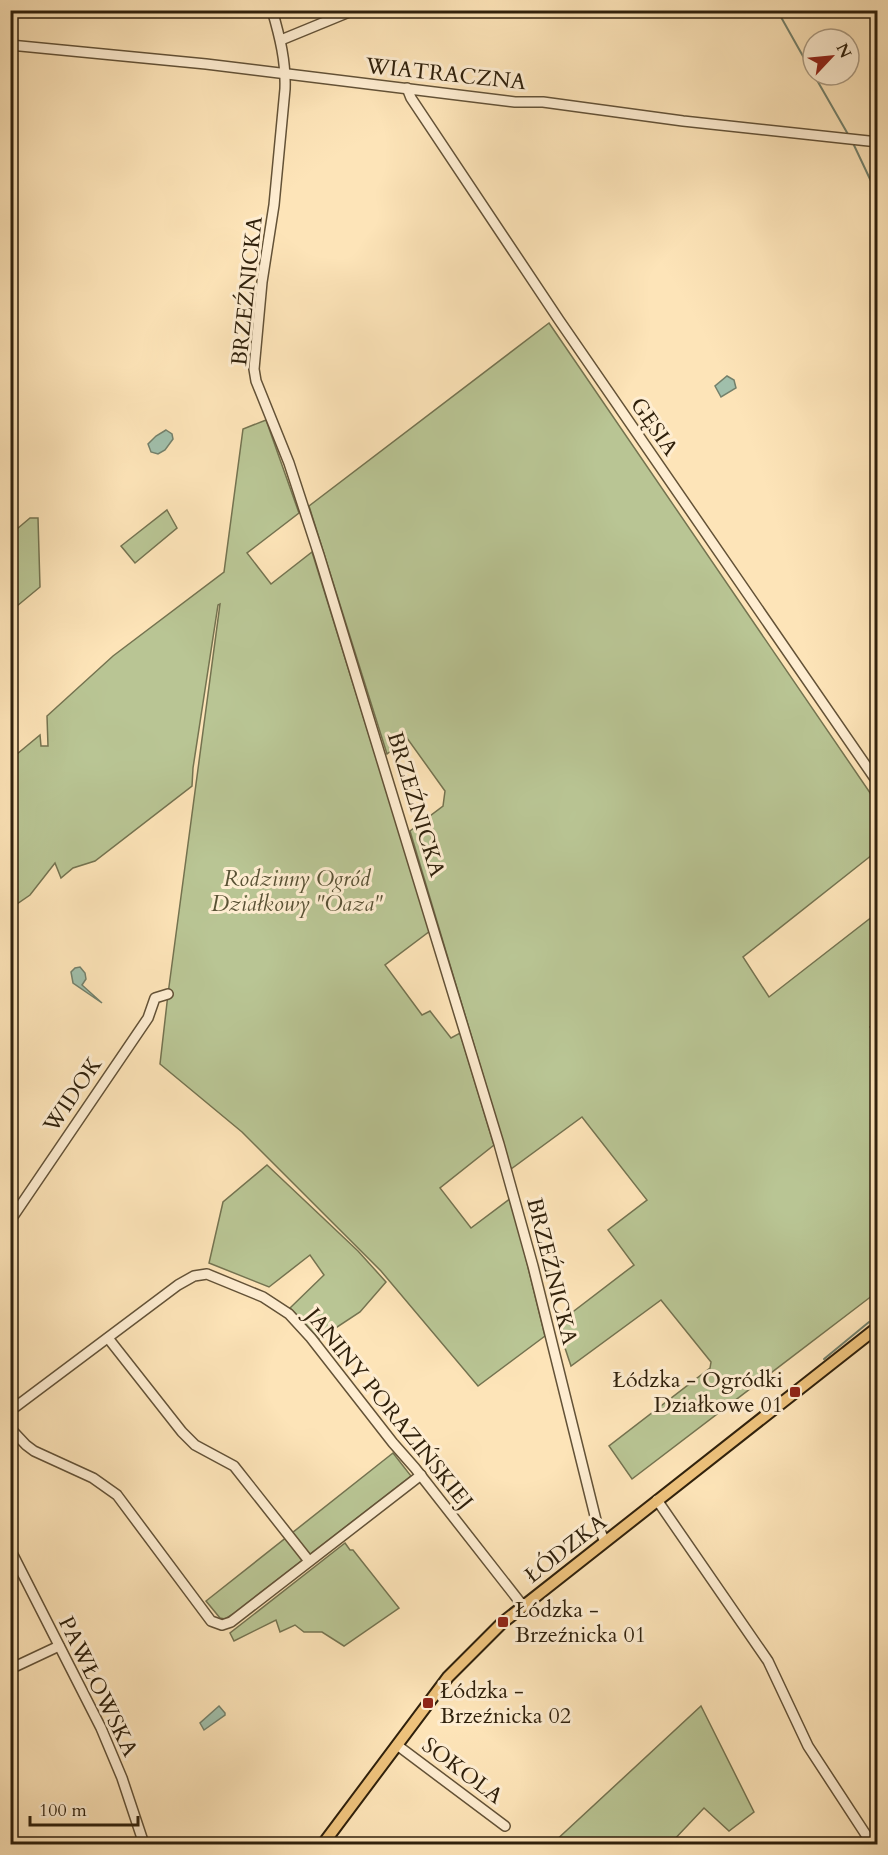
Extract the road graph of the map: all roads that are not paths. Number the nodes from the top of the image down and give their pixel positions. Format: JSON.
{"nodes":[{"id":1,"x":272,"y":10,"type":"edge"},
{"id":2,"x":354,"y":10,"type":"edge"},
{"id":3,"x":281,"y":40,"type":"junction"},
{"id":4,"x":10,"y":45,"type":"edge"},
{"id":5,"x":286,"y":73,"type":"junction"},
{"id":6,"x":407,"y":88,"type":"junction"},
{"id":7,"x":878,"y":142,"type":"edge"},
{"id":8,"x":878,"y":783,"type":"edge"},
{"id":9,"x":168,"y":994,"type":"dead end"},
{"id":10,"x":10,"y":1221,"type":"edge"},
{"id":11,"x":878,"y":1327,"type":"edge"},
{"id":12,"x":108,"y":1338,"type":"junction"},
{"id":13,"x":10,"y":1411,"type":"edge"},
{"id":14,"x":10,"y":1428,"type":"edge"},
{"id":15,"x":421,"y":1475,"type":"junction"},
{"id":16,"x":657,"y":1500,"type":"junction"},
{"id":17,"x":605,"y":1542,"type":"junction"},
{"id":18,"x":10,"y":1549,"type":"edge"},
{"id":19,"x":309,"y":1561,"type":"junction"},
{"id":20,"x":523,"y":1605,"type":"junction"},
{"id":21,"x":58,"y":1646,"type":"junction"},
{"id":22,"x":10,"y":1669,"type":"edge"},
{"id":23,"x":397,"y":1745,"type":"junction"},
{"id":24,"x":505,"y":1826,"type":"dead end"},
{"id":25,"x":144,"y":1845,"type":"edge"},
{"id":26,"x":323,"y":1845,"type":"edge"},
{"id":27,"x":872,"y":1845,"type":"edge"}],
"edges":[{"from":1,"to":3,"type":"street","name":"BRZEŹNICKA"},
{"from":2,"to":3,"type":"street"},
{"from":3,"to":5,"type":"street","name":"BRZEŹNICKA"},
{"from":4,"to":5,"type":"street","name":"WIATRACZNA"},
{"from":5,"to":6,"type":"street","name":"WIATRACZNA"},
{"from":5,"to":17,"type":"street","name":"BRZEŹNICKA"},
{"from":6,"to":7,"type":"street","name":"WIATRACZNA"},
{"from":6,"to":8,"type":"street","name":"GĘSIA"},
{"from":9,"to":10,"type":"street","name":"WIDOK"},
{"from":11,"to":16,"type":"main road","name":"ŁÓDZKA"},
{"from":12,"to":13,"type":"street"},
{"from":12,"to":15,"type":"street","name":"JANINY PORAZIŃSKIEJ"},
{"from":12,"to":19,"type":"street"},
{"from":14,"to":19,"type":"street"},
{"from":15,"to":19,"type":"street"},
{"from":15,"to":20,"type":"street","name":"JANINY PORAZIŃSKIEJ"},
{"from":16,"to":17,"type":"main road","name":"ŁÓDZKA"},
{"from":16,"to":27,"type":"street"},
{"from":17,"to":20,"type":"main road","name":"ŁÓDZKA"},
{"from":18,"to":21,"type":"street","name":"PAWŁOWSKA"},
{"from":20,"to":23,"type":"main road","name":"ŁÓDZKA"},
{"from":21,"to":22,"type":"street"},
{"from":21,"to":25,"type":"street","name":"PAWŁOWSKA"},
{"from":23,"to":24,"type":"street","name":"SOKOLA"},
{"from":23,"to":26,"type":"main road","name":"ŁÓDZKA"}]}
